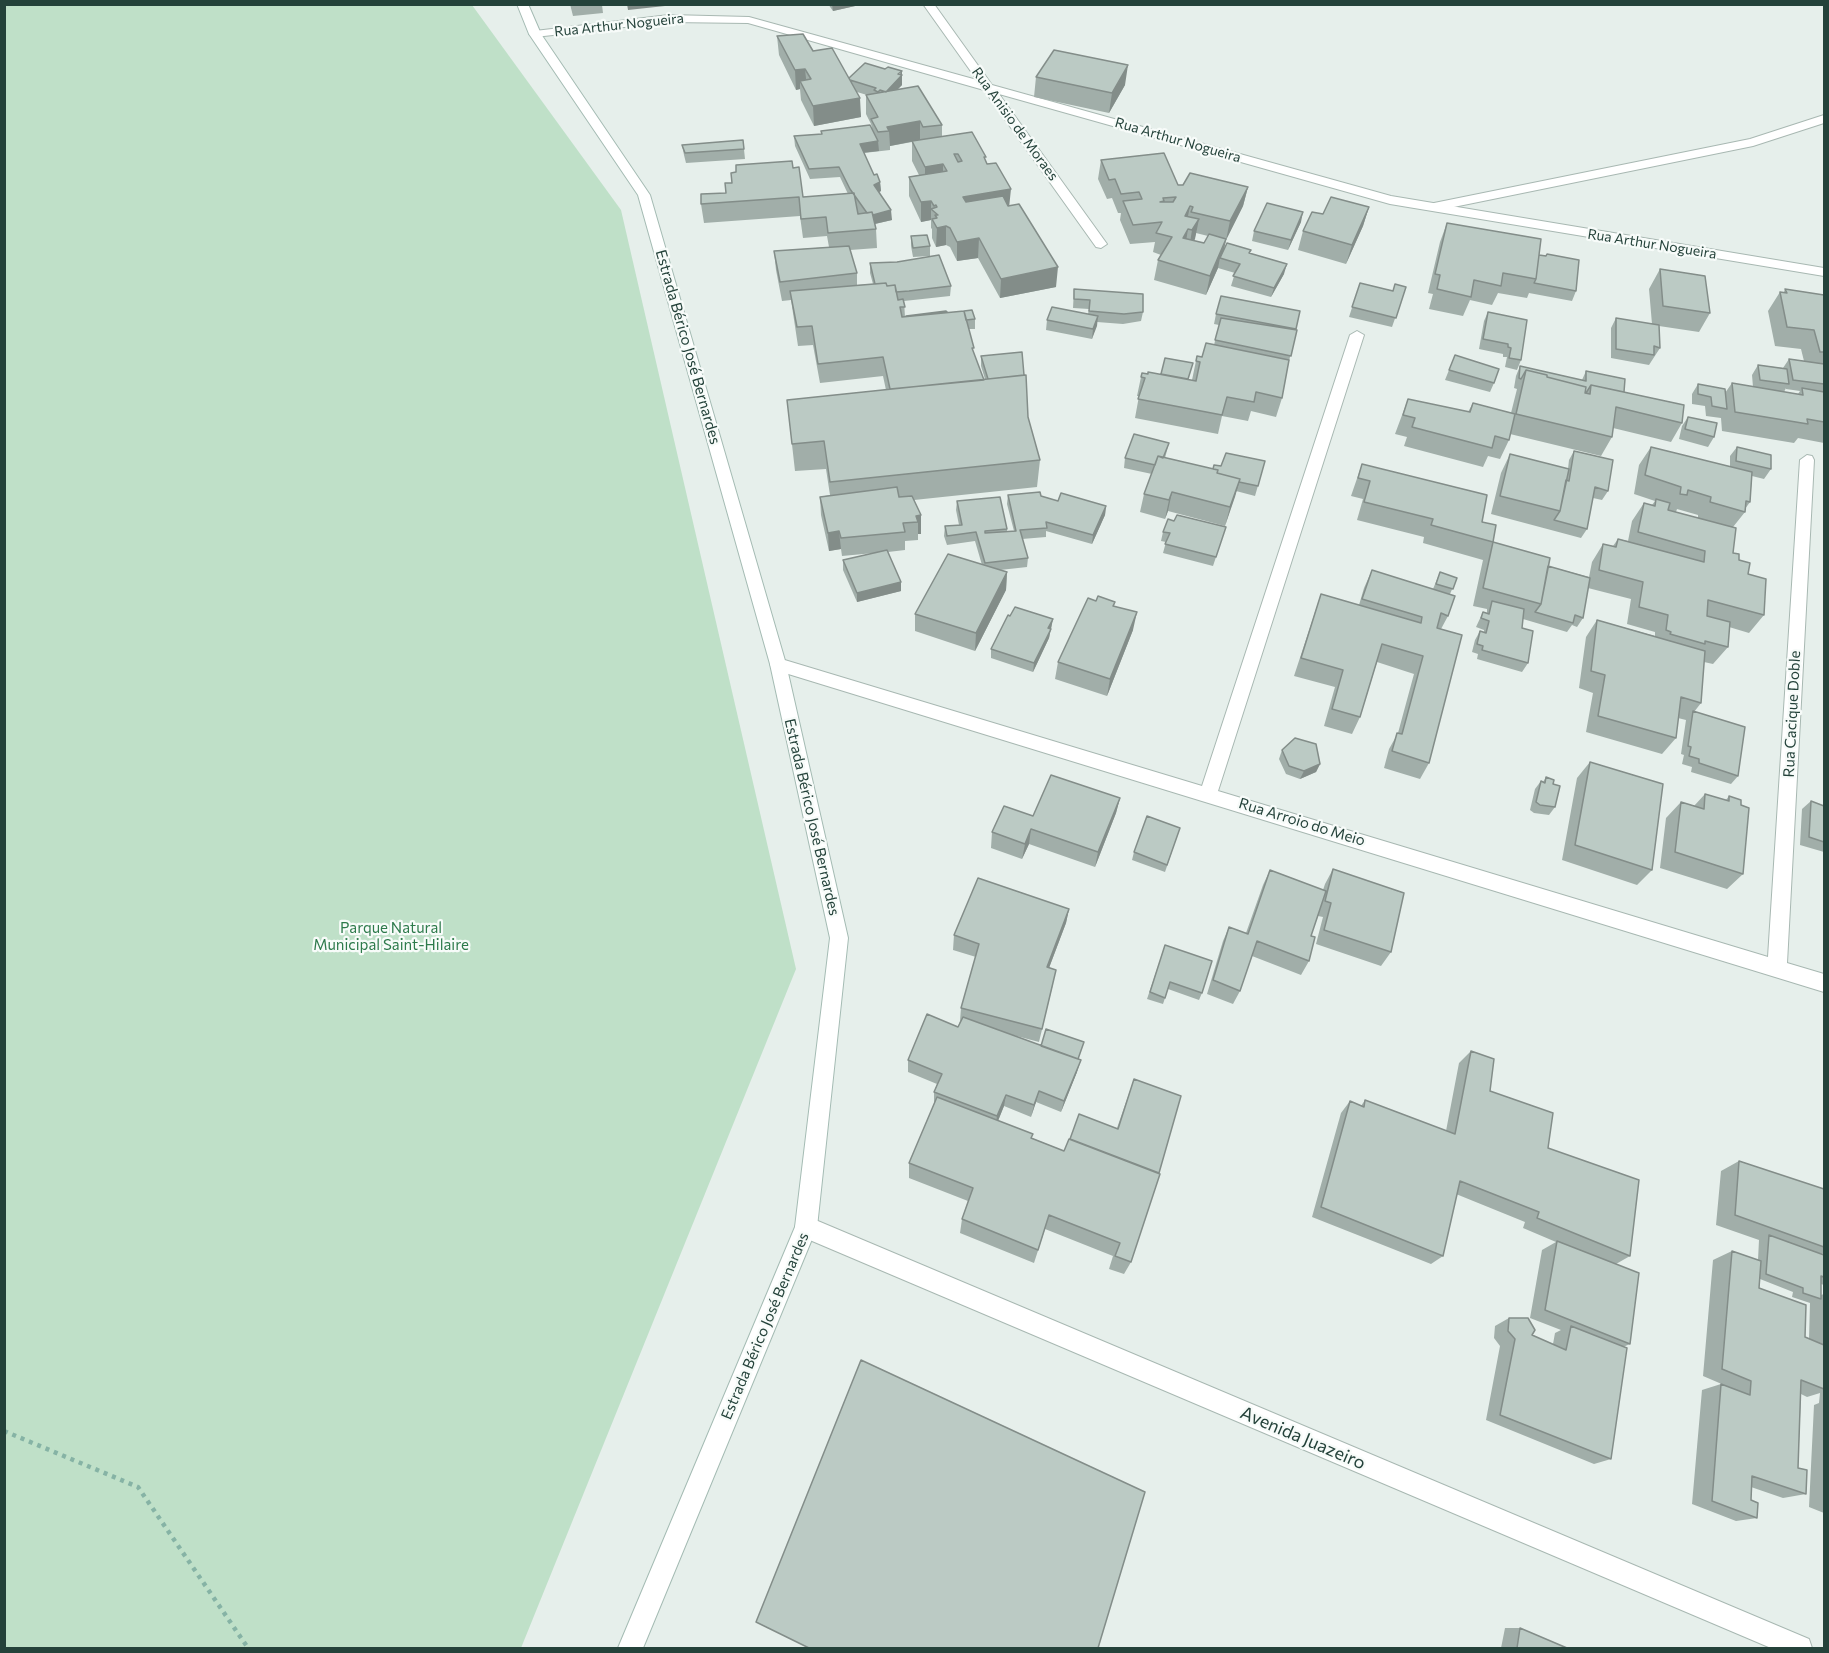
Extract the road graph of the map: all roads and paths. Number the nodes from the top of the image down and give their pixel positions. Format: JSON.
{"nodes":[{"id":1,"x":522,"y":4,"type":"edge"},
{"id":2,"x":928,"y":4,"type":"edge"},
{"id":3,"x":535,"y":34,"type":"junction"},
{"id":4,"x":990,"y":88,"type":"junction"},
{"id":5,"x":1824,"y":118,"type":"edge"},
{"id":6,"x":1434,"y":207,"type":"junction"},
{"id":7,"x":1101,"y":244,"type":"dead end"},
{"id":8,"x":1824,"y":272,"type":"edge"},
{"id":9,"x":1357,"y":335,"type":"dead end"},
{"id":10,"x":1807,"y":460,"type":"dead end"},
{"id":11,"x":778,"y":664,"type":"junction"},
{"id":12,"x":1208,"y":793,"type":"junction"},
{"id":13,"x":1777,"y":968,"type":"junction"},
{"id":14,"x":1824,"y":983,"type":"edge"},
{"id":15,"x":806,"y":1227,"type":"junction"},
{"id":16,"x":4,"y":1431,"type":"edge"},
{"id":17,"x":248,"y":1648,"type":"edge"},
{"id":18,"x":631,"y":1648,"type":"edge"},
{"id":19,"x":1800,"y":1648,"type":"edge"}],
"edges":[{"from":1,"to":3,"type":"street","name":"Estrada Bérico José Bernardes"},
{"from":2,"to":4,"type":"street","name":"Rua Anisio de Moraes"},
{"from":3,"to":4,"type":"street","name":"Rua Arthur Nogueira"},
{"from":3,"to":11,"type":"street","name":"Estrada Bérico José Bernardes"},
{"from":4,"to":6,"type":"street","name":"Rua Arthur Nogueira"},
{"from":4,"to":7,"type":"street","name":"Rua Anisio de Moraes"},
{"from":5,"to":6,"type":"street"},
{"from":6,"to":8,"type":"street","name":"Rua Arthur Nogueira"},
{"from":9,"to":12,"type":"street"},
{"from":10,"to":13,"type":"street","name":"Rua Cacique Doble"},
{"from":11,"to":12,"type":"street","name":"Rua Arroio do Meio"},
{"from":11,"to":15,"type":"street","name":"Estrada Bérico José Bernardes"},
{"from":12,"to":13,"type":"street","name":"Rua Arroio do Meio"},
{"from":13,"to":14,"type":"street","name":"Rua Arroio do Meio"},
{"from":15,"to":18,"type":"street","name":"Estrada Bérico José Bernardes"},
{"from":15,"to":19,"type":"street","name":"Avenida Juazeiro"},
{"from":16,"to":17,"type":"path"}]}
